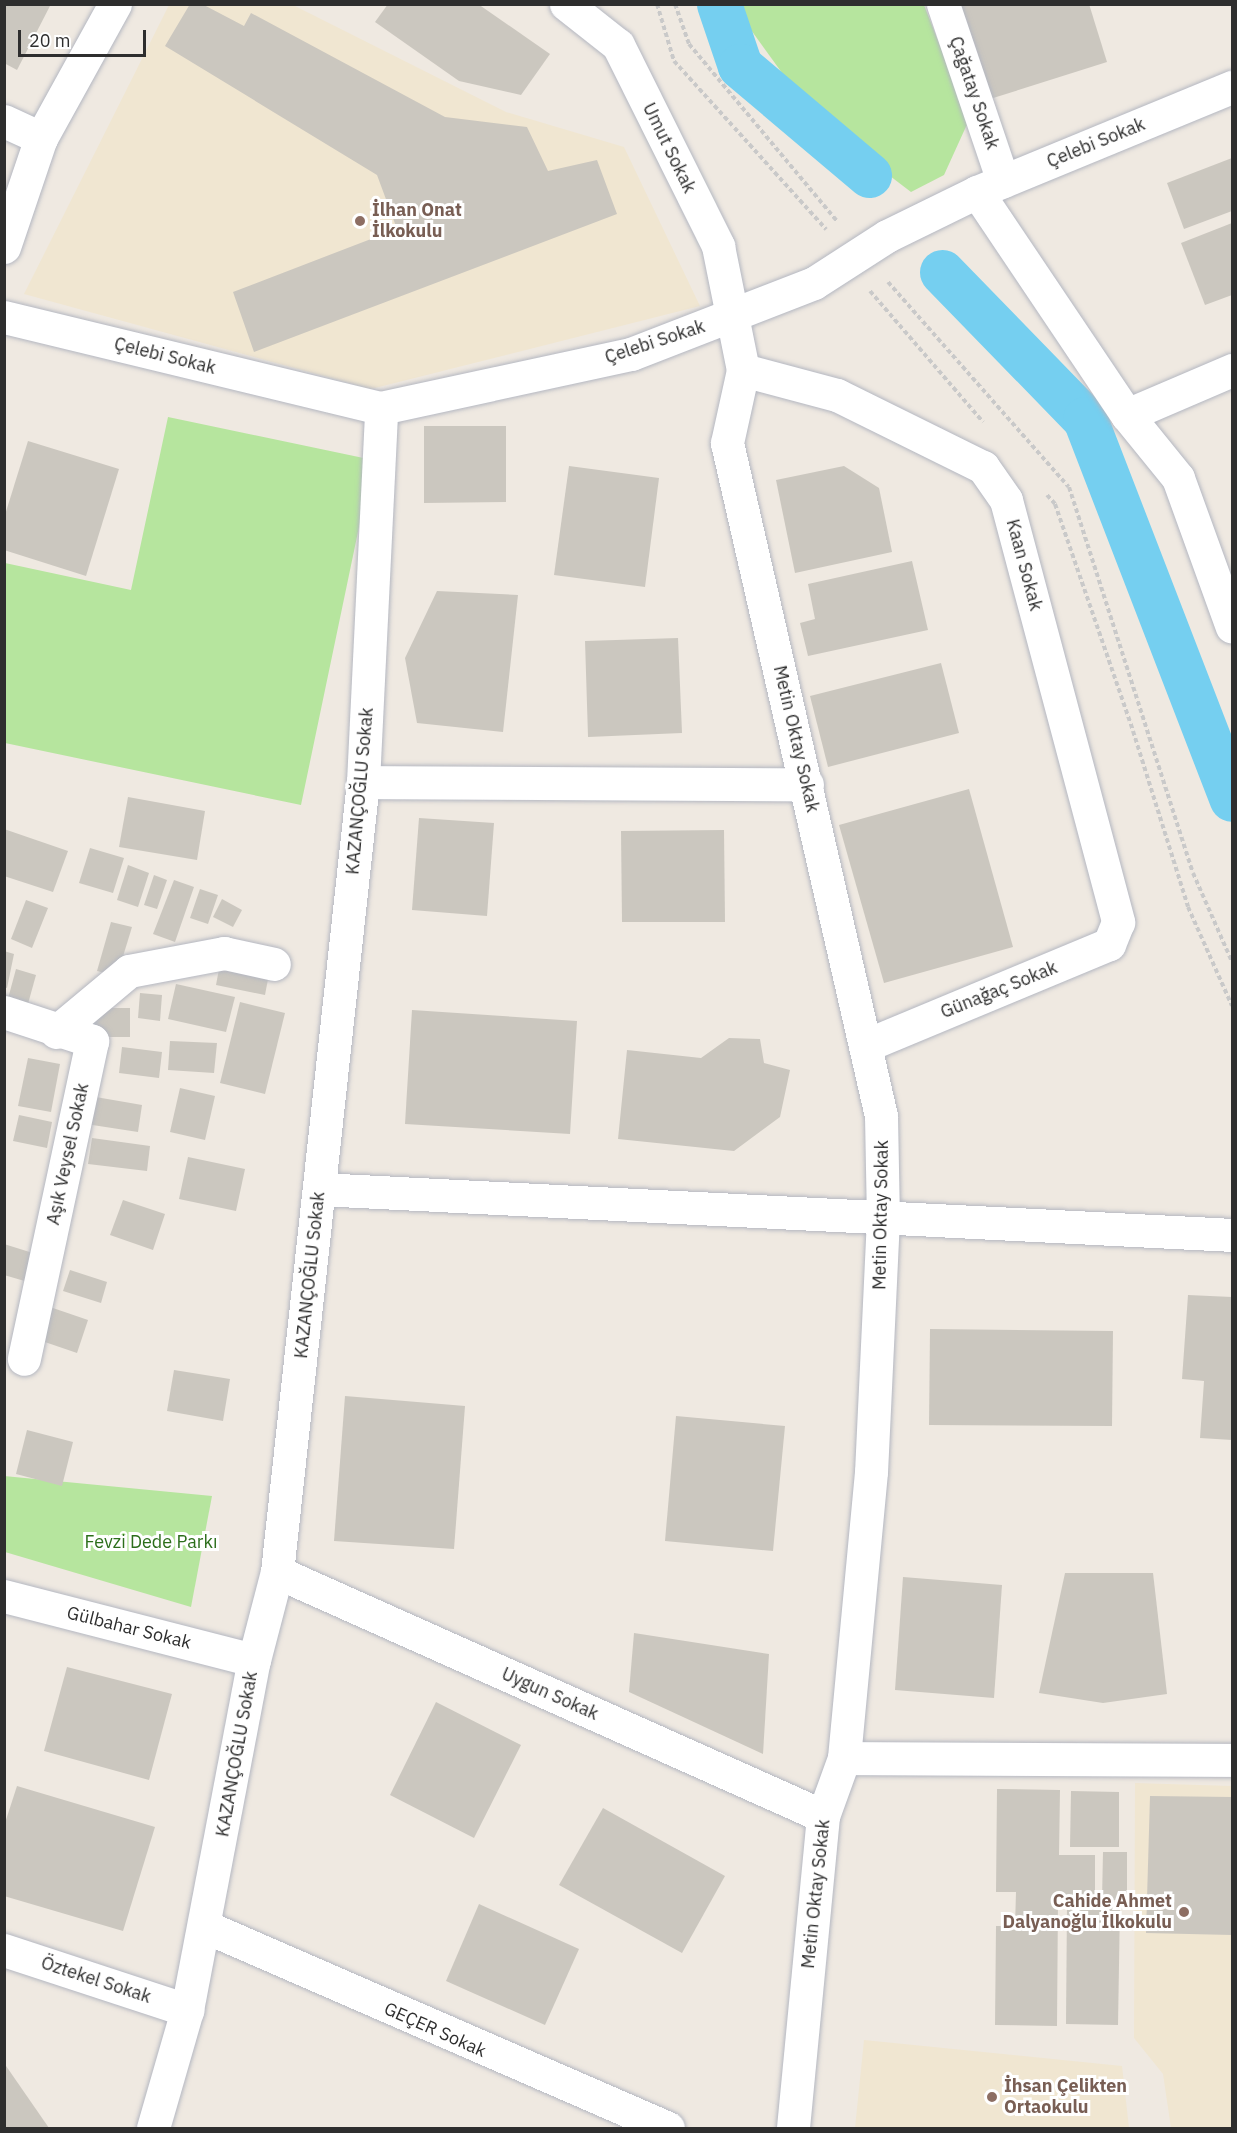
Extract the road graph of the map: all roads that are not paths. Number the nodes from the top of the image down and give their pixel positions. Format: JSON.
{"nodes":[{"id":1,"x":115,"y":4,"type":"edge"},
{"id":2,"x":566,"y":4,"type":"edge"},
{"id":3,"x":943,"y":4,"type":"edge"},
{"id":4,"x":1233,"y":87,"type":"edge"},
{"id":5,"x":4,"y":121,"type":"edge"},
{"id":6,"x":41,"y":138,"type":"junction"},
{"id":7,"x":990,"y":187,"type":"junction"},
{"id":8,"x":4,"y":247,"type":"edge"},
{"id":9,"x":730,"y":316,"type":"junction"},
{"id":10,"x":4,"y":317,"type":"edge"},
{"id":11,"x":742,"y":370,"type":"junction"},
{"id":12,"x":1233,"y":370,"type":"edge"},
{"id":13,"x":381,"y":408,"type":"junction"},
{"id":14,"x":1127,"y":415,"type":"junction"},
{"id":15,"x":1233,"y":627,"type":"edge"},
{"id":16,"x":363,"y":782,"type":"junction"},
{"id":17,"x":807,"y":784,"type":"junction"},
{"id":18,"x":1118,"y":922,"type":"joint"},
{"id":19,"x":274,"y":964,"type":"dead end"},
{"id":20,"x":4,"y":1012,"type":"edge"},
{"id":21,"x":57,"y":1032,"type":"junction"},
{"id":22,"x":866,"y":1045,"type":"junction"},
{"id":23,"x":319,"y":1189,"type":"junction"},
{"id":24,"x":883,"y":1218,"type":"junction"},
{"id":25,"x":1233,"y":1235,"type":"edge"},
{"id":26,"x":24,"y":1359,"type":"dead end"},
{"id":27,"x":277,"y":1572,"type":"junction"},
{"id":28,"x":4,"y":1596,"type":"edge"},
{"id":29,"x":254,"y":1660,"type":"junction"},
{"id":30,"x":844,"y":1758,"type":"junction"},
{"id":31,"x":1233,"y":1760,"type":"edge"},
{"id":32,"x":823,"y":1816,"type":"junction"},
{"id":33,"x":204,"y":1926,"type":"junction"},
{"id":34,"x":4,"y":1950,"type":"edge"},
{"id":35,"x":187,"y":2010,"type":"junction"},
{"id":36,"x":153,"y":2128,"type":"edge"},
{"id":37,"x":668,"y":2128,"type":"edge"},
{"id":38,"x":793,"y":2128,"type":"edge"}],
"edges":[{"from":1,"to":6,"type":"street"},
{"from":2,"to":9,"type":"street","name":"Umut Sokak"},
{"from":3,"to":7,"type":"street","name":"Çağatay Sokak"},
{"from":4,"to":7,"type":"street","name":"Çelebi Sokak"},
{"from":5,"to":6,"type":"street"},
{"from":6,"to":8,"type":"street"},
{"from":7,"to":9,"type":"street","name":"Çelebi Sokak"},
{"from":7,"to":14,"type":"street","name":"Çağatay Sokak"},
{"from":9,"to":11,"type":"street","name":"Metin Oktay Sokak"},
{"from":9,"to":13,"type":"street","name":"Çelebi Sokak"},
{"from":10,"to":13,"type":"street","name":"Çelebi Sokak"},
{"from":11,"to":17,"type":"street","name":"Metin Oktay Sokak"},
{"from":11,"to":18,"type":"street","name":"Kaan Sokak"},
{"from":12,"to":14,"type":"street"},
{"from":13,"to":16,"type":"street","name":"KAZANÇOĞLU Sokak"},
{"from":14,"to":15,"type":"street","name":"Çağatay Sokak"},
{"from":16,"to":17,"type":"street"},
{"from":16,"to":23,"type":"street","name":"KAZANÇOĞLU Sokak"},
{"from":17,"to":22,"type":"street","name":"Metin Oktay Sokak"},
{"from":18,"to":22,"type":"street","name":"Günağaç Sokak"},
{"from":19,"to":21,"type":"street"},
{"from":20,"to":21,"type":"street","name":"Aşık Veysel Sokak"},
{"from":21,"to":26,"type":"street","name":"Aşık Veysel Sokak"},
{"from":22,"to":24,"type":"street","name":"Metin Oktay Sokak"},
{"from":23,"to":24,"type":"street"},
{"from":23,"to":27,"type":"street","name":"KAZANÇOĞLU Sokak"},
{"from":24,"to":25,"type":"street"},
{"from":24,"to":30,"type":"street","name":"Metin Oktay Sokak"},
{"from":27,"to":29,"type":"street","name":"KAZANÇOĞLU Sokak"},
{"from":27,"to":32,"type":"street","name":"Uygun Sokak"},
{"from":28,"to":29,"type":"street","name":"Gülbahar Sokak"},
{"from":29,"to":33,"type":"street","name":"KAZANÇOĞLU Sokak"},
{"from":30,"to":31,"type":"street"},
{"from":30,"to":32,"type":"street","name":"Metin Oktay Sokak"},
{"from":32,"to":38,"type":"street","name":"Metin Oktay Sokak"},
{"from":33,"to":35,"type":"street","name":"KAZANÇOĞLU Sokak"},
{"from":33,"to":37,"type":"street","name":"GEÇER Sokak"},
{"from":34,"to":35,"type":"street","name":"Öztekel Sokak"},
{"from":35,"to":36,"type":"street","name":"KAZANÇOĞLU Sokak"}]}
